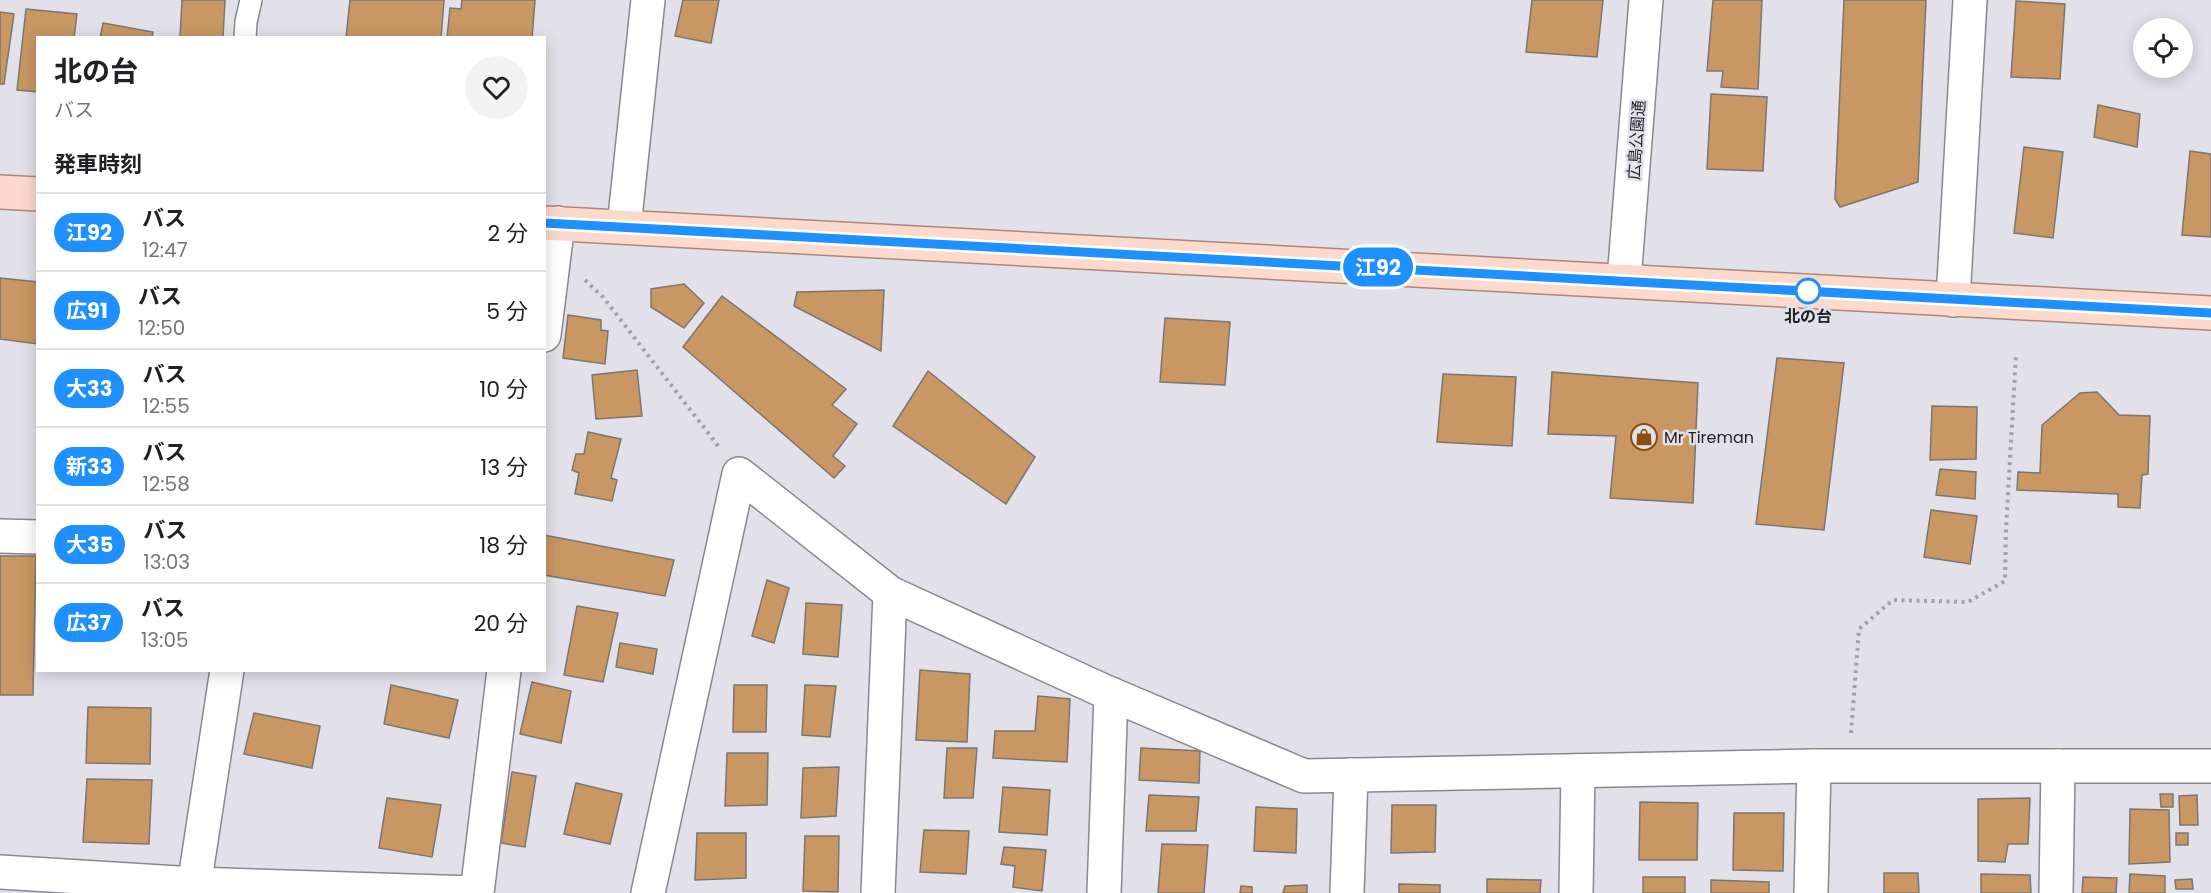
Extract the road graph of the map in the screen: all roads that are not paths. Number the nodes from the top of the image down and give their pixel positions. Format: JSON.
{"nodes":[{"id":1,"x":251,"y":0,"type":"edge"},
{"id":2,"x":648,"y":0,"type":"edge"},
{"id":3,"x":1646,"y":0,"type":"edge"},
{"id":4,"x":1970,"y":0,"type":"edge"},
{"id":5,"x":245,"y":36,"type":"edge"},
{"id":6,"x":0,"y":192,"type":"edge"},
{"id":7,"x":36,"y":194,"type":"edge"},
{"id":8,"x":551,"y":223,"type":"edge"},
{"id":9,"x":624,"y":227,"type":"junction"},
{"id":10,"x":1624,"y":280,"type":"junction"},
{"id":11,"x":1953,"y":300,"type":"junction"},
{"id":12,"x":546,"y":303,"type":"edge"},
{"id":13,"x":2211,"y":313,"type":"edge"},
{"id":14,"x":0,"y":536,"type":"edge"},
{"id":15,"x":36,"y":537,"type":"edge"},
{"id":16,"x":890,"y":593,"type":"junction"},
{"id":17,"x":227,"y":672,"type":"edge"},
{"id":18,"x":504,"y":672,"type":"edge"},
{"id":19,"x":1111,"y":694,"type":"junction"},
{"id":20,"x":1814,"y":766,"type":"junction"},
{"id":21,"x":2058,"y":766,"type":"junction"},
{"id":22,"x":2211,"y":766,"type":"edge"},
{"id":23,"x":1578,"y":771,"type":"junction"},
{"id":24,"x":1351,"y":775,"type":"junction"},
{"id":25,"x":0,"y":872,"type":"edge"},
{"id":26,"x":194,"y":889,"type":"edge"},
{"id":27,"x":408,"y":892,"type":"edge"},
{"id":28,"x":476,"y":893,"type":"edge"},
{"id":29,"x":648,"y":893,"type":"edge"},
{"id":30,"x":878,"y":893,"type":"edge"},
{"id":31,"x":1104,"y":893,"type":"edge"},
{"id":32,"x":1347,"y":893,"type":"edge"},
{"id":33,"x":1576,"y":893,"type":"edge"},
{"id":34,"x":1811,"y":893,"type":"edge"},
{"id":35,"x":2056,"y":893,"type":"edge"}],
"edges":[{"from":1,"to":5,"type":"lane"},
{"from":2,"to":9,"type":"street"},
{"from":3,"to":10,"type":"street","name":"広島公園通"},
{"from":4,"to":11,"type":"street"},
{"from":6,"to":7,"type":"main road"},
{"from":8,"to":9,"type":"main road"},
{"from":8,"to":12,"type":"street"},
{"from":9,"to":10,"type":"main road"},
{"from":10,"to":11,"type":"main road"},
{"from":11,"to":13,"type":"main road"},
{"from":14,"to":15,"type":"street"},
{"from":16,"to":19,"type":"street"},
{"from":16,"to":29,"type":"street"},
{"from":16,"to":30,"type":"street"},
{"from":17,"to":26,"type":"street"},
{"from":18,"to":28,"type":"street"},
{"from":19,"to":24,"type":"street"},
{"from":19,"to":31,"type":"street"},
{"from":20,"to":21,"type":"street"},
{"from":20,"to":23,"type":"street"},
{"from":20,"to":34,"type":"street"},
{"from":21,"to":22,"type":"street"},
{"from":21,"to":35,"type":"street"},
{"from":23,"to":24,"type":"street"},
{"from":23,"to":33,"type":"street"},
{"from":24,"to":32,"type":"street"},
{"from":25,"to":26,"type":"street"},
{"from":26,"to":27,"type":"street"},
{"from":27,"to":28,"type":"street"}]}
